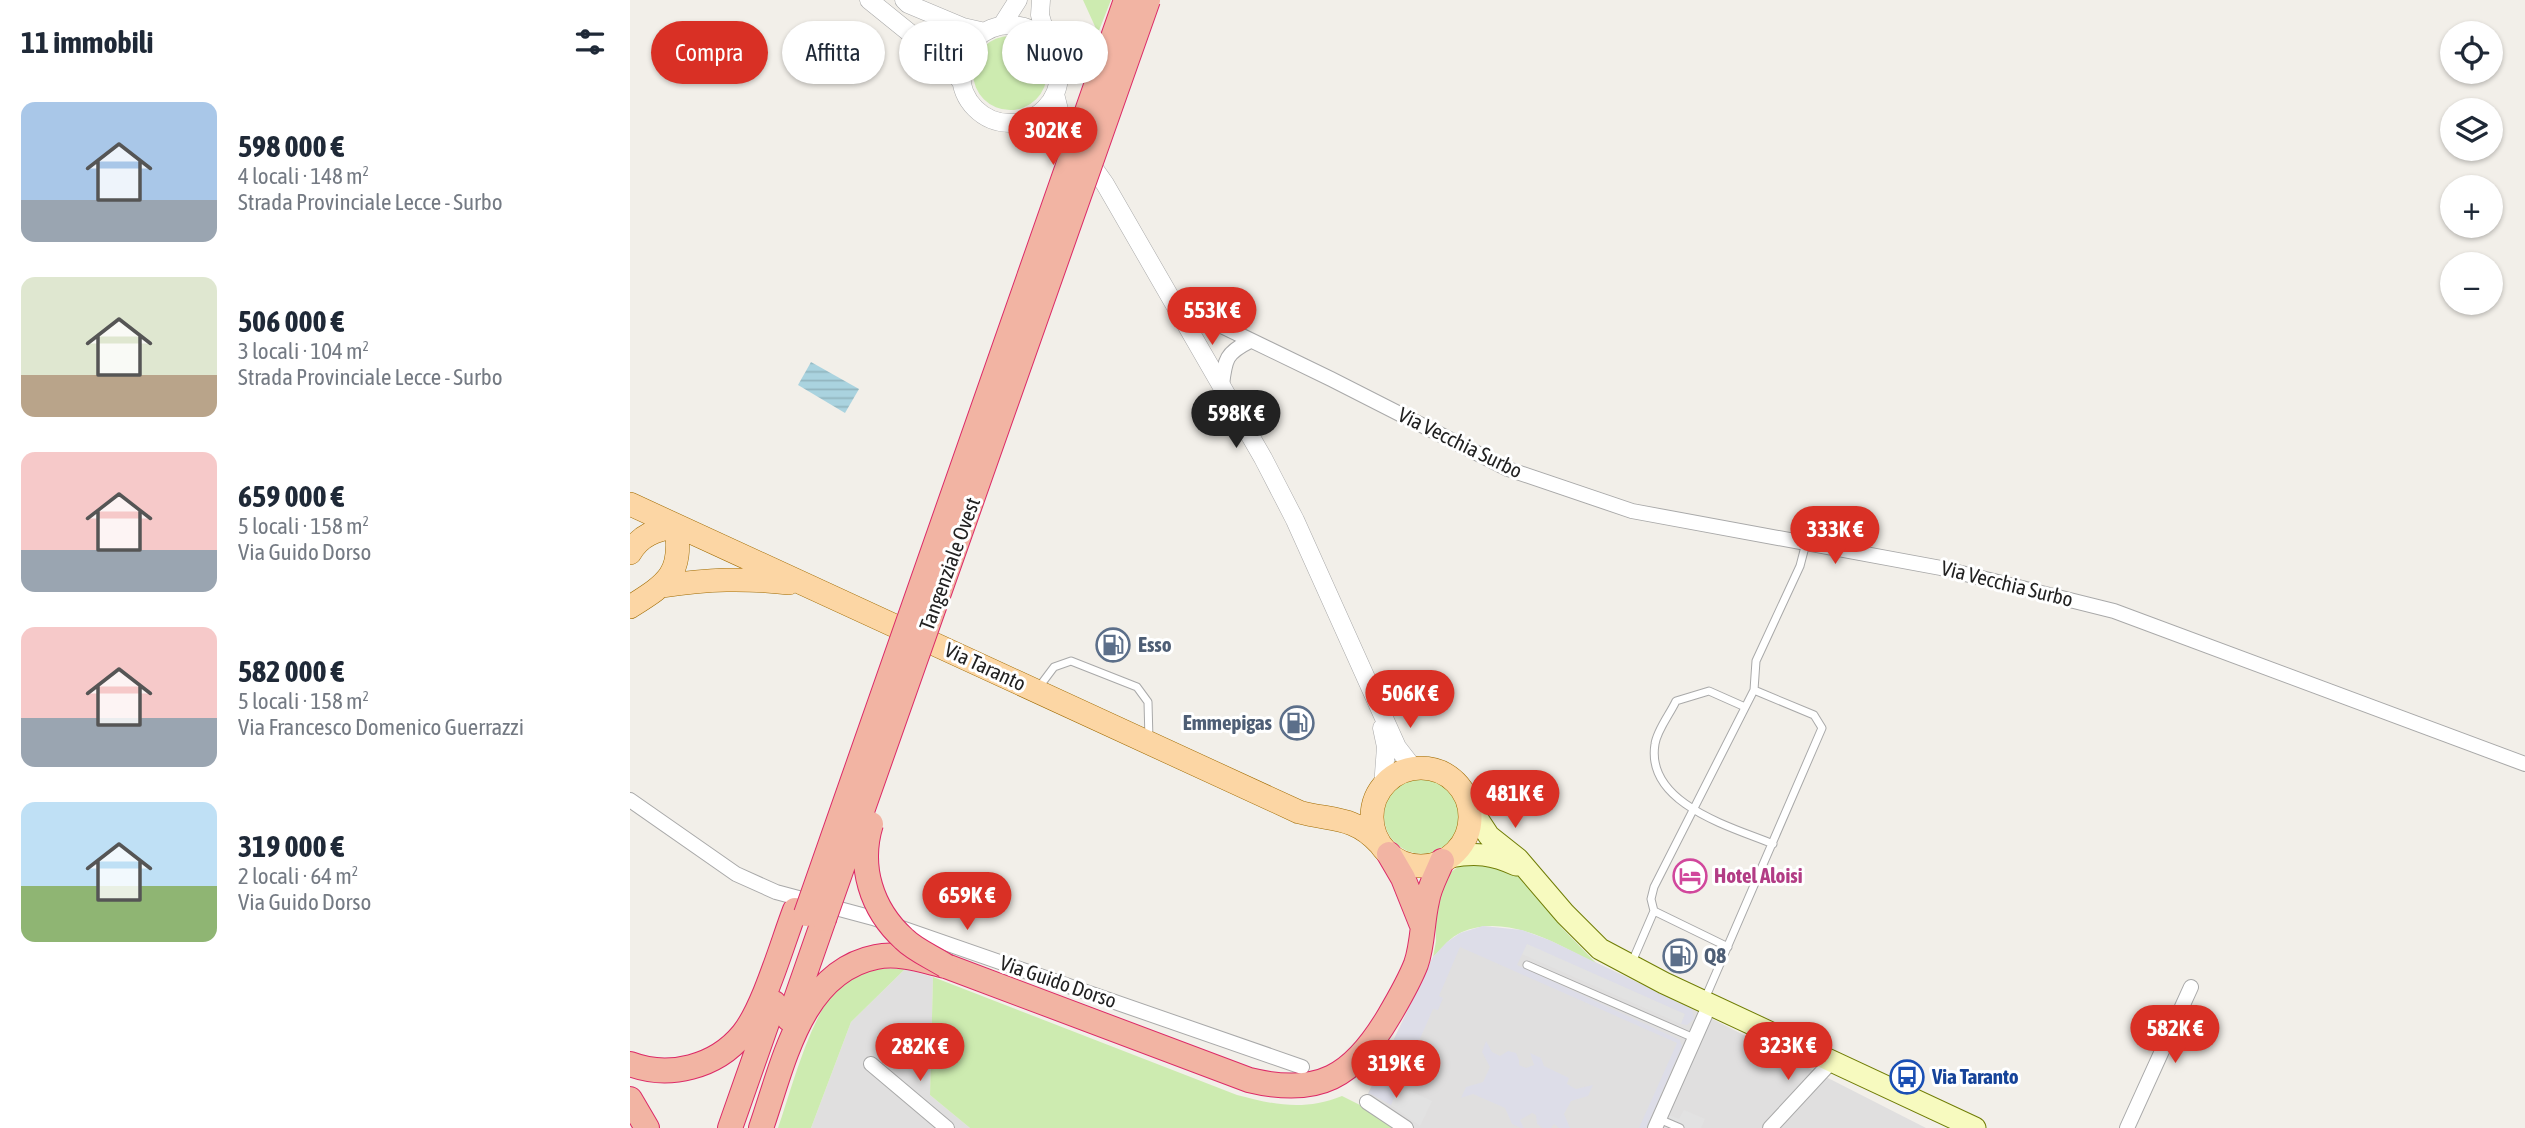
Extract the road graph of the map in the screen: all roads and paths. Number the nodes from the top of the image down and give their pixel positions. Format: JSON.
{"nodes":[{"id":1,"x":869,"y":0,"type":"edge"},
{"id":2,"x":904,"y":0,"type":"edge"},
{"id":3,"x":1018,"y":0,"type":"edge"},
{"id":4,"x":1041,"y":0,"type":"edge"},
{"id":5,"x":1126,"y":0,"type":"edge"},
{"id":6,"x":1148,"y":0,"type":"edge"},
{"id":7,"x":946,"y":21,"type":"edge"},
{"id":8,"x":1005,"y":21,"type":"edge"},
{"id":9,"x":1042,"y":21,"type":"edge"},
{"id":10,"x":899,"y":24,"type":"edge"},
{"id":11,"x":1002,"y":25,"type":"edge"},
{"id":12,"x":988,"y":31,"type":"edge"},
{"id":13,"x":963,"y":84,"type":"edge"},
{"id":14,"x":1058,"y":84,"type":"edge"},
{"id":15,"x":1055,"y":94,"type":"junction"},
{"id":16,"x":1025,"y":121,"type":"junction"},
{"id":17,"x":1105,"y":184,"type":"junction"},
{"id":18,"x":1174,"y":303,"type":"junction"},
{"id":19,"x":1250,"y":341,"type":"junction"},
{"id":20,"x":1222,"y":385,"type":"junction"},
{"id":21,"x":630,"y":504,"type":"edge"},
{"id":22,"x":676,"y":526,"type":"junction"},
{"id":23,"x":1806,"y":542,"type":"junction"},
{"id":24,"x":630,"y":554,"type":"edge"},
{"id":25,"x":807,"y":584,"type":"junction"},
{"id":26,"x":663,"y":586,"type":"junction"},
{"id":27,"x":630,"y":607,"type":"edge"},
{"id":28,"x":916,"y":661,"type":"junction"},
{"id":29,"x":1036,"y":690,"type":"junction"},
{"id":30,"x":1754,"y":690,"type":"junction"},
{"id":31,"x":1745,"y":707,"type":"junction"},
{"id":32,"x":1379,"y":711,"type":"junction"},
{"id":33,"x":1149,"y":742,"type":"junction"},
{"id":34,"x":2525,"y":764,"type":"edge"},
{"id":35,"x":1426,"y":769,"type":"junction"},
{"id":36,"x":1380,"y":792,"type":"junction"},
{"id":37,"x":1264,"y":795,"type":"junction"},
{"id":38,"x":630,"y":800,"type":"edge"},
{"id":39,"x":1468,"y":804,"type":"junction"},
{"id":40,"x":1692,"y":811,"type":"junction"},
{"id":41,"x":1773,"y":844,"type":"junction"},
{"id":42,"x":1384,"y":848,"type":"junction"},
{"id":43,"x":1446,"y":859,"type":"junction"},
{"id":44,"x":1534,"y":876,"type":"junction"},
{"id":45,"x":1654,"y":911,"type":"junction"},
{"id":46,"x":808,"y":914,"type":"junction"},
{"id":47,"x":1423,"y":927,"type":"junction"},
{"id":48,"x":1728,"y":947,"type":"junction"},
{"id":49,"x":1527,"y":965,"type":"dead end"},
{"id":50,"x":946,"y":966,"type":"junction"},
{"id":51,"x":1630,"y":966,"type":"junction"},
{"id":52,"x":2191,"y":987,"type":"dead end"},
{"id":53,"x":1707,"y":1003,"type":"junction"},
{"id":54,"x":1694,"y":1038,"type":"junction"},
{"id":55,"x":1833,"y":1060,"type":"junction"},
{"id":56,"x":630,"y":1064,"type":"edge"},
{"id":57,"x":871,"y":1064,"type":"dead end"},
{"id":58,"x":1302,"y":1067,"type":"dead end"},
{"id":59,"x":630,"y":1099,"type":"edge"},
{"id":60,"x":1367,"y":1102,"type":"dead end"},
{"id":61,"x":1657,"y":1124,"type":"edge"},
{"id":62,"x":648,"y":1128,"type":"edge"},
{"id":63,"x":730,"y":1128,"type":"edge"},
{"id":64,"x":750,"y":1128,"type":"edge"},
{"id":65,"x":761,"y":1128,"type":"edge"},
{"id":66,"x":947,"y":1128,"type":"edge"},
{"id":67,"x":1406,"y":1128,"type":"edge"},
{"id":68,"x":1680,"y":1128,"type":"edge"},
{"id":69,"x":1770,"y":1128,"type":"edge"},
{"id":70,"x":1975,"y":1128,"type":"edge"},
{"id":71,"x":2127,"y":1128,"type":"edge"}],
"edges":[{"from":1,"to":10,"type":"street"},
{"from":2,"to":7,"type":"street"},
{"from":3,"to":8,"type":"street"},
{"from":4,"to":9,"type":"street"},
{"from":5,"to":46,"type":"highway","name":"Tangenziale Ovest","bridge":true},
{"from":6,"to":28,"type":"highway","name":"Tangenziale Ovest","bridge":true},
{"from":11,"to":12,"type":"street"},
{"from":13,"to":16,"type":"street"},
{"from":14,"to":15,"type":"street"},
{"from":15,"to":16,"type":"street"},
{"from":15,"to":17,"type":"street"},
{"from":16,"to":17,"type":"street"},
{"from":17,"to":18,"type":"street"},
{"from":18,"to":19,"type":"street","name":"Via Vecchia Surbo"},
{"from":18,"to":20,"type":"street"},
{"from":19,"to":20,"type":"street"},
{"from":19,"to":23,"type":"street","name":"Via Vecchia Surbo"},
{"from":20,"to":32,"type":"street"},
{"from":21,"to":22,"type":"main road","name":"Via Taranto"},
{"from":22,"to":24,"type":"main road"},
{"from":22,"to":25,"type":"main road","name":"Via Taranto"},
{"from":22,"to":26,"type":"main road"},
{"from":23,"to":30,"type":"lane"},
{"from":23,"to":34,"type":"street","name":"Via Vecchia Surbo"},
{"from":25,"to":26,"type":"main road"},
{"from":25,"to":29,"type":"main road","name":"Via Taranto"},
{"from":26,"to":27,"type":"main road"},
{"from":28,"to":46,"type":"highway","name":"Tangenziale Ovest","bridge":true},
{"from":28,"to":50,"type":"highway","bridge":true},
{"from":29,"to":33,"type":"main road","name":"Via Taranto"},
{"from":29,"to":33,"type":"lane"},
{"from":30,"to":31,"type":"lane"},
{"from":30,"to":41,"type":"lane"},
{"from":31,"to":40,"type":"lane"},
{"from":31,"to":40,"type":"lane"},
{"from":32,"to":35,"type":"street"},
{"from":32,"to":36,"type":"street"},
{"from":33,"to":37,"type":"main road","name":"Via Taranto"},
{"from":35,"to":36,"type":"main road","name":"Via Taranto"},
{"from":35,"to":39,"type":"main road","name":"Via Taranto"},
{"from":36,"to":37,"type":"main road","name":"Via Taranto"},
{"from":36,"to":42,"type":"main road"},
{"from":37,"to":42,"type":"main road","name":"Via Taranto"},
{"from":38,"to":58,"type":"street","name":"Via Guido Dorso"},
{"from":39,"to":43,"type":"main road"},
{"from":39,"to":44,"type":"main road","name":"Via Taranto"},
{"from":40,"to":41,"type":"lane"},
{"from":40,"to":45,"type":"lane"},
{"from":41,"to":48,"type":"lane"},
{"from":42,"to":43,"type":"main road","name":"Via Taranto"},
{"from":42,"to":47,"type":"highway"},
{"from":43,"to":44,"type":"main road","name":"Via Taranto"},
{"from":43,"to":47,"type":"highway"},
{"from":44,"to":51,"type":"main road","name":"Via Taranto"},
{"from":45,"to":48,"type":"lane"},
{"from":45,"to":51,"type":"lane"},
{"from":46,"to":56,"type":"highway"},
{"from":46,"to":63,"type":"highway","name":"Tangenziale Ovest"},
{"from":46,"to":64,"type":"highway","name":"Tangenziale Ovest"},
{"from":47,"to":50,"type":"highway"},
{"from":48,"to":53,"type":"lane"},
{"from":49,"to":54,"type":"lane"},
{"from":50,"to":65,"type":"highway"},
{"from":51,"to":53,"type":"main road","name":"Via Taranto"},
{"from":52,"to":71,"type":"street"},
{"from":53,"to":54,"type":"street"},
{"from":53,"to":55,"type":"main road","name":"Via Taranto"},
{"from":54,"to":61,"type":"street"},
{"from":55,"to":69,"type":"street"},
{"from":55,"to":70,"type":"main road","name":"Via Taranto"},
{"from":57,"to":66,"type":"street"},
{"from":59,"to":62,"type":"highway"},
{"from":60,"to":67,"type":"street"},
{"from":61,"to":68,"type":"lane"}]}
